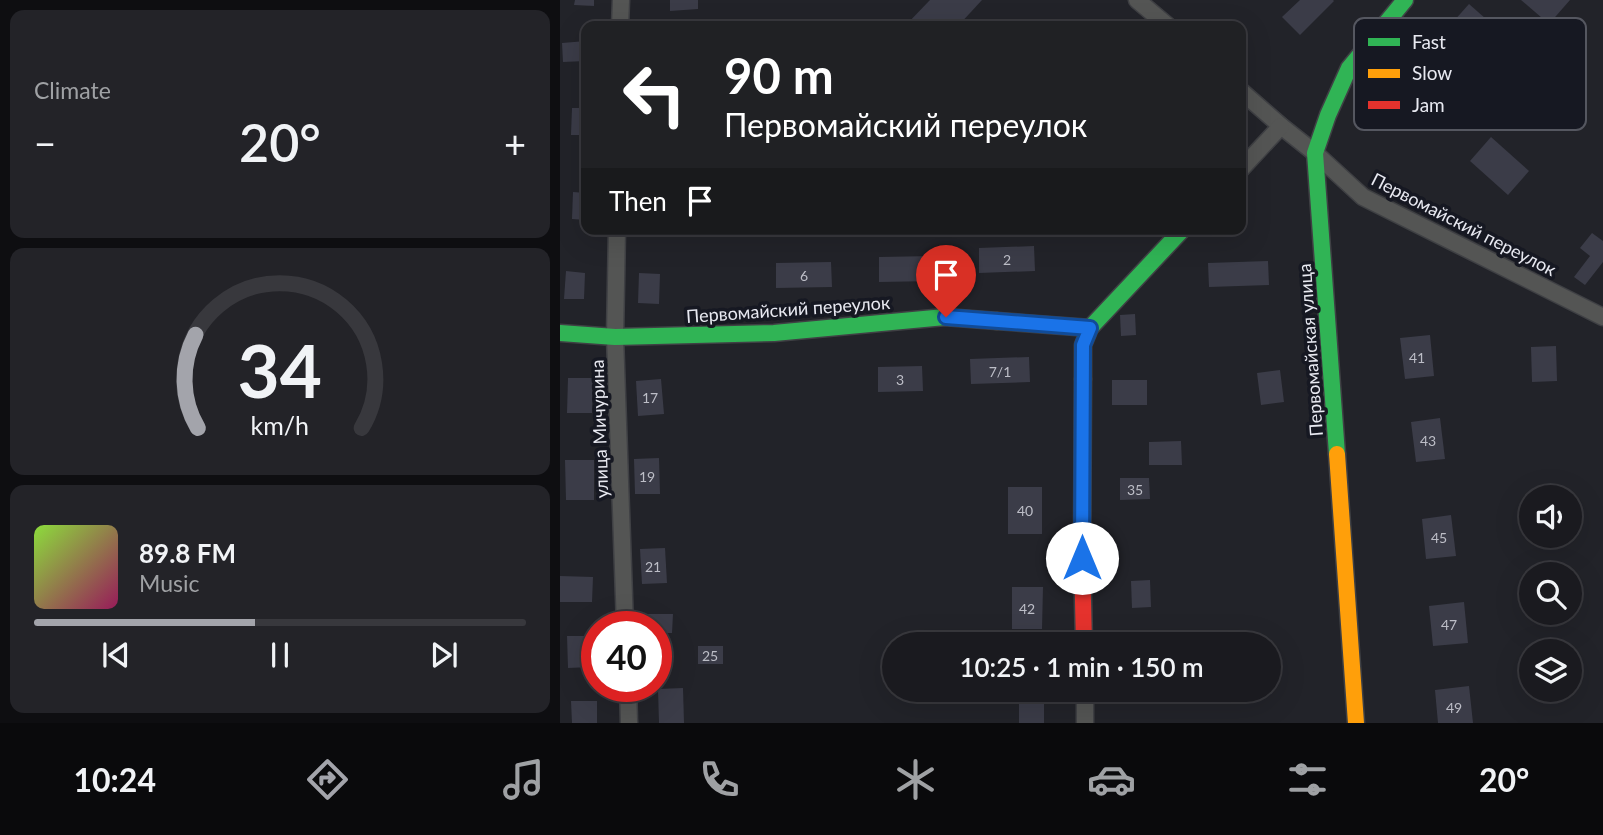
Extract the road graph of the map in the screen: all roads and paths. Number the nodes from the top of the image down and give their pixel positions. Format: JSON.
{"nodes":[{"id":1,"x":621,"y":0,"type":"edge"},
{"id":2,"x":1137,"y":0,"type":"edge"},
{"id":3,"x":1405,"y":0,"type":"edge"},
{"id":4,"x":1390,"y":18,"type":"edge"},
{"id":5,"x":620,"y":21,"type":"edge"},
{"id":6,"x":1162,"y":21,"type":"edge"},
{"id":7,"x":1354,"y":62,"type":"edge"},
{"id":8,"x":1246,"y":95,"type":"edge"},
{"id":9,"x":1281,"y":126,"type":"junction"},
{"id":10,"x":1315,"y":153,"type":"junction"},
{"id":11,"x":1246,"y":164,"type":"edge"},
{"id":12,"x":617,"y":235,"type":"edge"},
{"id":13,"x":1177,"y":235,"type":"edge"},
{"id":14,"x":1603,"y":317,"type":"edge"},
{"id":15,"x":1090,"y":328,"type":"junction"},
{"id":16,"x":560,"y":333,"type":"edge"},
{"id":17,"x":615,"y":337,"type":"junction"},
{"id":18,"x":624,"y":611,"type":"edge"},
{"id":19,"x":1084,"y":632,"type":"edge"},
{"id":20,"x":628,"y":702,"type":"edge"},
{"id":21,"x":1085,"y":702,"type":"edge"},
{"id":22,"x":629,"y":723,"type":"edge"},
{"id":23,"x":1085,"y":723,"type":"edge"},
{"id":24,"x":1356,"y":723,"type":"edge"}],
"edges":[{"from":1,"to":5,"type":"street"},
{"from":2,"to":6,"type":"street"},
{"from":3,"to":4,"type":"street","name":"Первомайская улица"},
{"from":7,"to":10,"type":"street","name":"Первомайская улица"},
{"from":8,"to":9,"type":"street","name":"Первомайский переулок"},
{"from":9,"to":10,"type":"street","name":"Первомайский переулок"},
{"from":9,"to":11,"type":"street"},
{"from":10,"to":14,"type":"street","name":"Первомайский переулок"},
{"from":10,"to":24,"type":"street","name":"Первомайская улица"},
{"from":12,"to":17,"type":"street","name":"улица Мичурина"},
{"from":13,"to":15,"type":"street"},
{"from":15,"to":17,"type":"street","name":"Первомайский переулок"},
{"from":15,"to":19,"type":"street"},
{"from":16,"to":17,"type":"street","name":"Первомайский переулок"},
{"from":17,"to":18,"type":"street","name":"улица Мичурина"},
{"from":20,"to":22,"type":"street"},
{"from":21,"to":23,"type":"street"}]}
